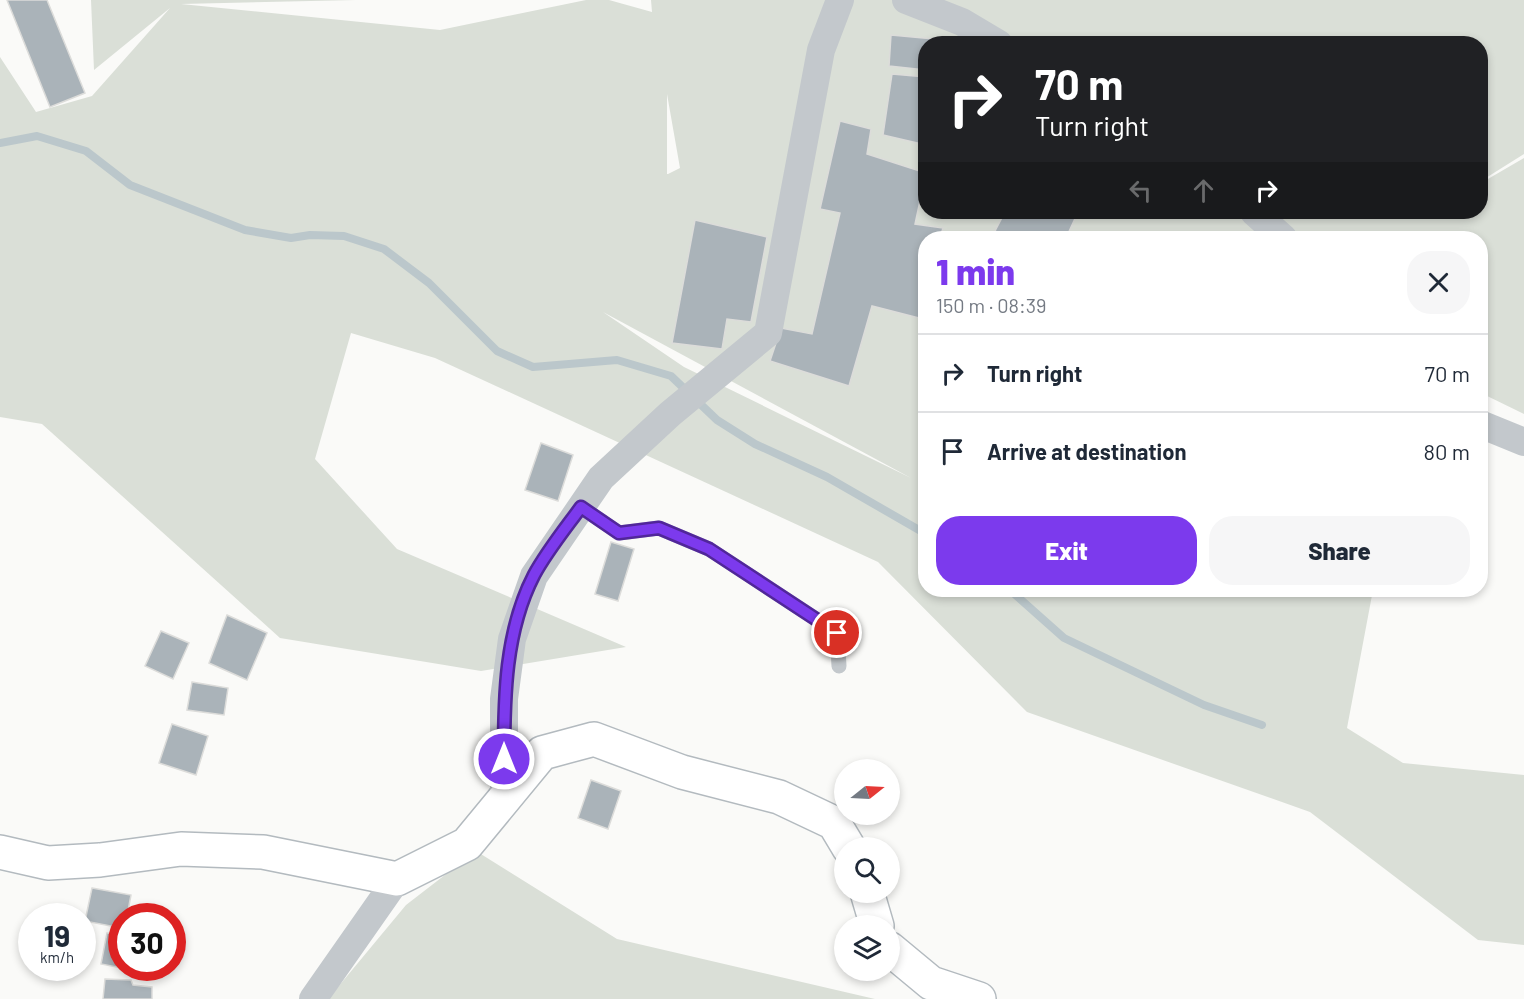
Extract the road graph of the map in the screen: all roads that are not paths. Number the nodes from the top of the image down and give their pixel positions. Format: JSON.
{"nodes":[{"id":1,"x":840,"y":0,"type":"edge"},
{"id":2,"x":906,"y":0,"type":"edge"},
{"id":3,"x":986,"y":36,"type":"edge"},
{"id":4,"x":1262,"y":219,"type":"edge"},
{"id":5,"x":1275,"y":231,"type":"edge"},
{"id":6,"x":1488,"y":427,"type":"edge"},
{"id":7,"x":1524,"y":442,"type":"edge"},
{"id":8,"x":581,"y":507,"type":"junction"},
{"id":9,"x":839,"y":666,"type":"dead end"},
{"id":10,"x":504,"y":798,"type":"junction"},
{"id":11,"x":842,"y":837,"type":"edge"},
{"id":12,"x":0,"y":852,"type":"edge"},
{"id":13,"x":397,"y":879,"type":"junction"},
{"id":14,"x":900,"y":957,"type":"edge"},
{"id":15,"x":313,"y":999,"type":"edge"},
{"id":16,"x":979,"y":999,"type":"edge"}],
"edges":[{"from":1,"to":8,"type":"street"},
{"from":2,"to":3,"type":"street"},
{"from":4,"to":5,"type":"street"},
{"from":6,"to":7,"type":"street"},
{"from":8,"to":9,"type":"lane"},
{"from":8,"to":10,"type":"street"},
{"from":10,"to":11,"type":"street"},
{"from":10,"to":13,"type":"street"},
{"from":12,"to":13,"type":"street"},
{"from":13,"to":15,"type":"street"},
{"from":14,"to":16,"type":"street"}]}
